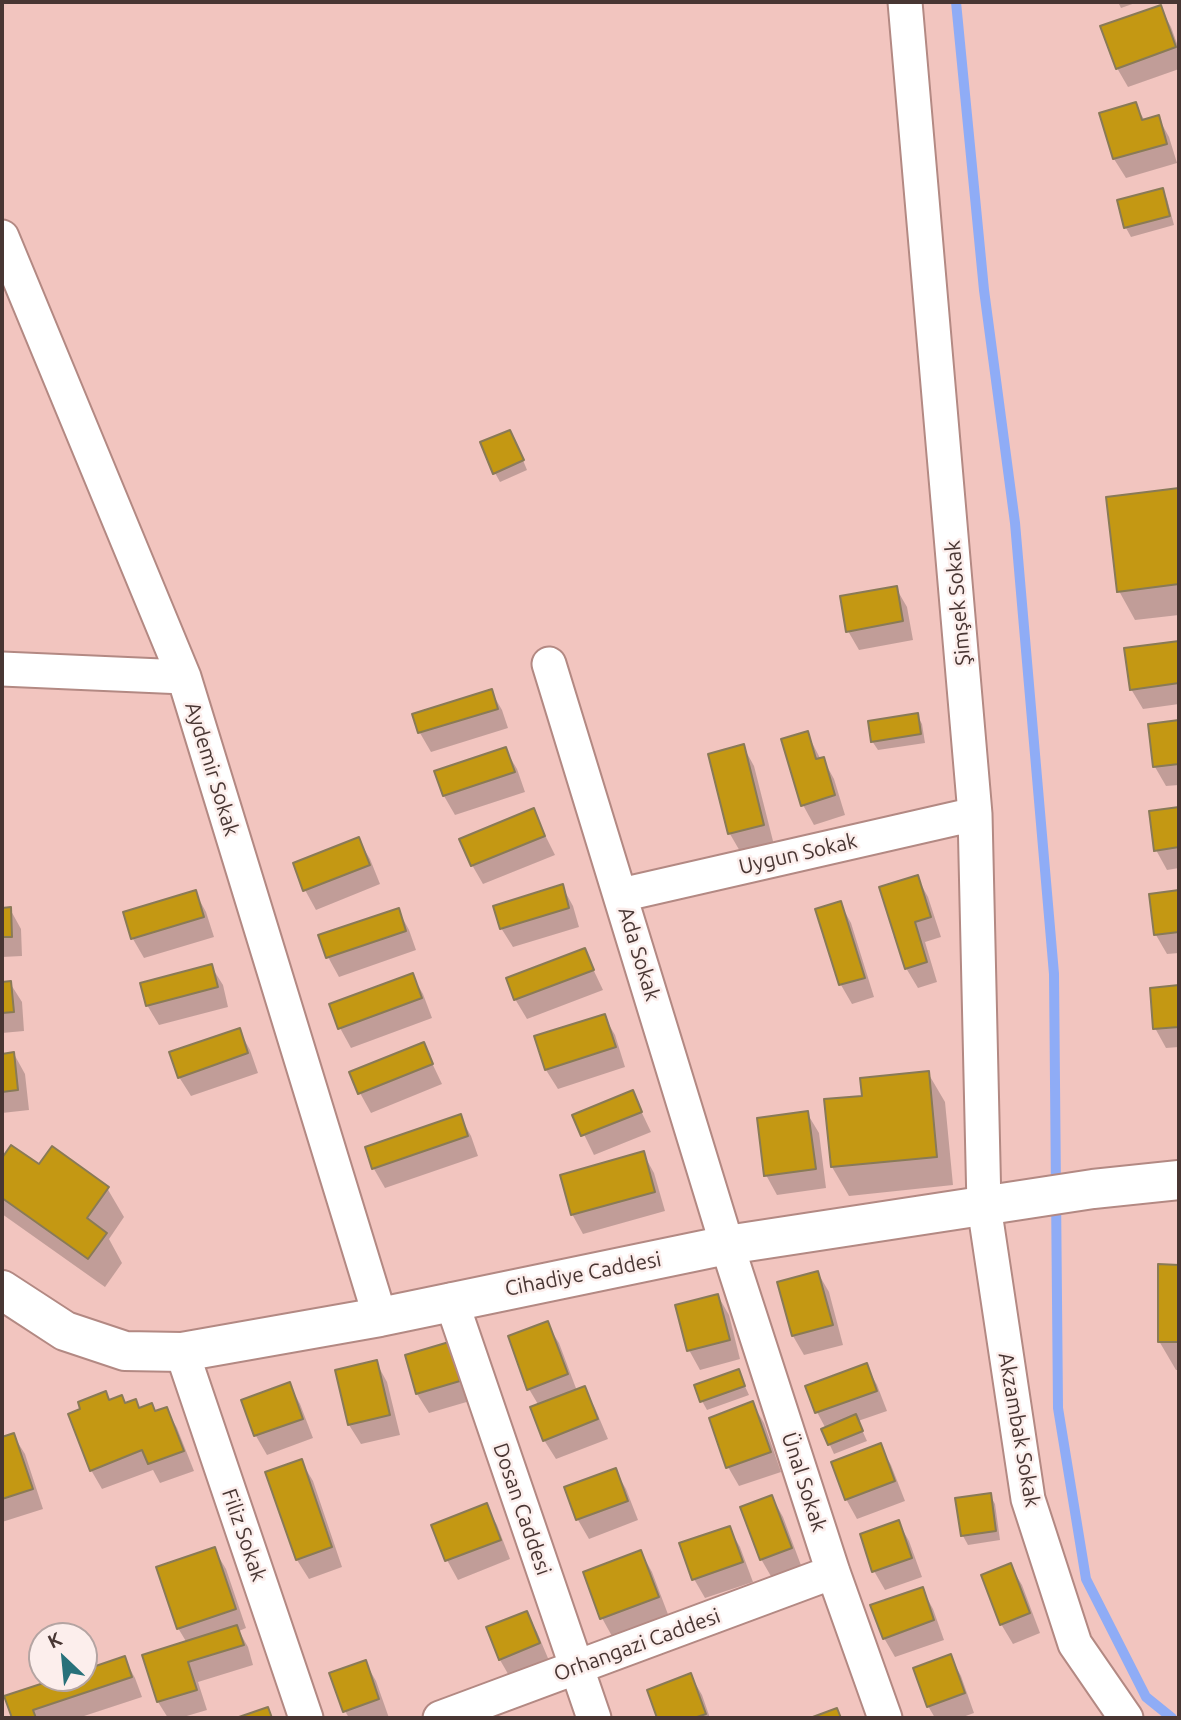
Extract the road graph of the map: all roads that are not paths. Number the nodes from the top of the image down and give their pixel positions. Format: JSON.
{"nodes":[{"id":1,"x":905,"y":2,"type":"edge"},
{"id":2,"x":2,"y":237,"type":"edge"},
{"id":3,"x":548,"y":664,"type":"dead end"},
{"id":4,"x":2,"y":669,"type":"edge"},
{"id":5,"x":184,"y":677,"type":"junction"},
{"id":6,"x":975,"y":814,"type":"junction"},
{"id":7,"x":621,"y":895,"type":"junction"},
{"id":8,"x":1179,"y":1180,"type":"edge"},
{"id":9,"x":996,"y":1204,"type":"junction"},
{"id":10,"x":727,"y":1245,"type":"junction"},
{"id":11,"x":2,"y":1290,"type":"edge"},
{"id":12,"x":451,"y":1300,"type":"junction"},
{"id":13,"x":380,"y":1317,"type":"junction"},
{"id":14,"x":182,"y":1352,"type":"junction"},
{"id":15,"x":833,"y":1572,"type":"junction"},
{"id":16,"x":576,"y":1668,"type":"junction"},
{"id":17,"x":306,"y":1718,"type":"edge"},
{"id":18,"x":440,"y":1718,"type":"edge"},
{"id":19,"x":594,"y":1718,"type":"edge"},
{"id":20,"x":885,"y":1718,"type":"edge"},
{"id":21,"x":1126,"y":1718,"type":"edge"}],
"edges":[{"from":1,"to":6,"type":"street","name":"Şimşek Sokak"},
{"from":2,"to":5,"type":"street","name":"Aydemir Sokak"},
{"from":3,"to":7,"type":"street","name":"Ada Sokak"},
{"from":4,"to":5,"type":"street"},
{"from":5,"to":13,"type":"street","name":"Aydemir Sokak"},
{"from":6,"to":7,"type":"street","name":"Uygun Sokak"},
{"from":6,"to":9,"type":"street","name":"Şimşek Sokak"},
{"from":7,"to":10,"type":"street","name":"Ada Sokak"},
{"from":8,"to":9,"type":"street","name":"Cihadiye Caddesi"},
{"from":9,"to":10,"type":"street","name":"Cihadiye Caddesi"},
{"from":9,"to":21,"type":"street","name":"Akzambak Sokak"},
{"from":10,"to":12,"type":"street","name":"Cihadiye Caddesi"},
{"from":10,"to":15,"type":"street","name":"Ünal Sokak"},
{"from":11,"to":14,"type":"street","name":"Cihadiye Caddesi"},
{"from":12,"to":13,"type":"street","name":"Cihadiye Caddesi"},
{"from":12,"to":16,"type":"street","name":"Dosan Caddesi"},
{"from":13,"to":14,"type":"street","name":"Cihadiye Caddesi"},
{"from":14,"to":17,"type":"street","name":"Filiz Sokak"},
{"from":15,"to":16,"type":"street","name":"Orhangazi Caddesi"},
{"from":15,"to":20,"type":"street","name":"Ünal Sokak"},
{"from":16,"to":18,"type":"street","name":"Orhangazi Caddesi"},
{"from":16,"to":19,"type":"street","name":"Dosan Caddesi"}]}
